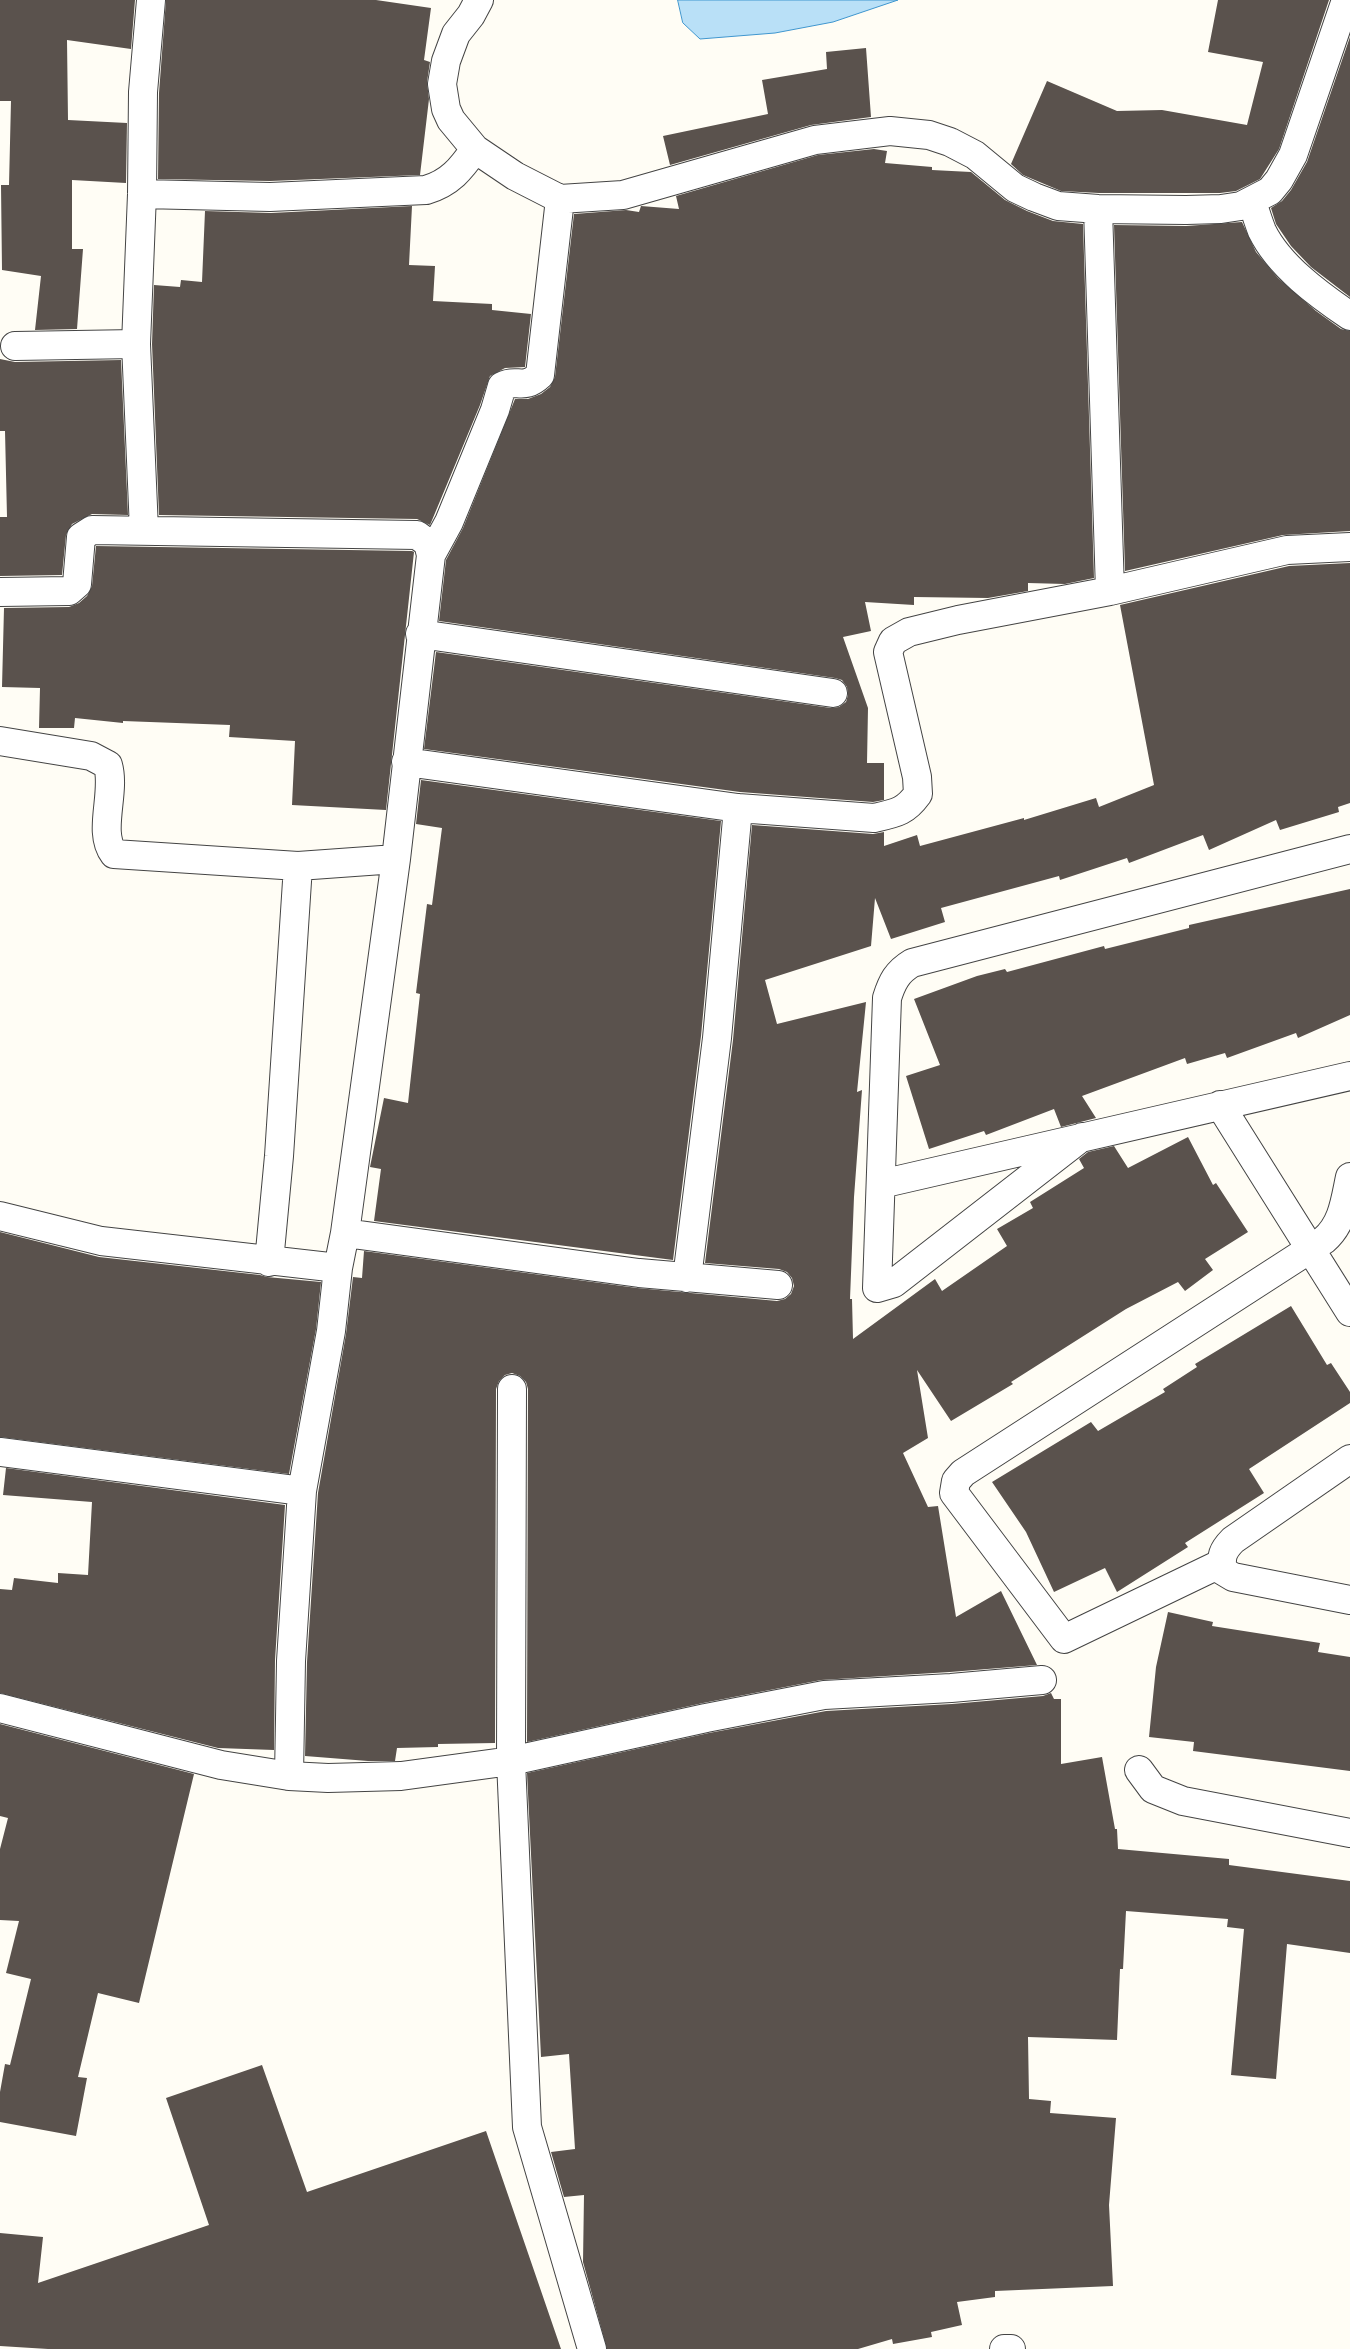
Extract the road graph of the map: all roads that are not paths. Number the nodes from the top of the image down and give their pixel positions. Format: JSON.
{"nodes":[{"id":1,"x":151,"y":0,"type":"edge"},
{"id":2,"x":479,"y":0,"type":"edge"},
{"id":3,"x":1346,"y":0,"type":"edge"},
{"id":4,"x":475,"y":149,"type":"junction"},
{"id":5,"x":142,"y":194,"type":"junction"},
{"id":6,"x":560,"y":199,"type":"junction"},
{"id":7,"x":1252,"y":201,"type":"junction"},
{"id":8,"x":1098,"y":209,"type":"junction"},
{"id":9,"x":1350,"y":316,"type":"edge"},
{"id":10,"x":136,"y":344,"type":"junction"},
{"id":11,"x":15,"y":346,"type":"dead end"},
{"id":12,"x":144,"y":530,"type":"junction"},
{"id":13,"x":1350,"y":547,"type":"edge"},
{"id":14,"x":431,"y":555,"type":"junction"},
{"id":15,"x":1110,"y":590,"type":"junction"},
{"id":16,"x":0,"y":592,"type":"edge"},
{"id":17,"x":420,"y":634,"type":"junction"},
{"id":18,"x":833,"y":693,"type":"dead end"},
{"id":19,"x":0,"y":741,"type":"edge"},
{"id":20,"x":406,"y":762,"type":"junction"},
{"id":21,"x":738,"y":808,"type":"junction"},
{"id":22,"x":1350,"y":849,"type":"edge"},
{"id":23,"x":396,"y":859,"type":"junction"},
{"id":24,"x":298,"y":866,"type":"junction"},
{"id":25,"x":1350,"y":1076,"type":"edge"},
{"id":26,"x":1220,"y":1105,"type":"junction"},
{"id":27,"x":1082,"y":1137,"type":"junction"},
{"id":28,"x":1350,"y":1177,"type":"edge"},
{"id":29,"x":881,"y":1184,"type":"junction"},
{"id":30,"x":0,"y":1216,"type":"edge"},
{"id":31,"x":345,"y":1233,"type":"junction"},
{"id":32,"x":1309,"y":1249,"type":"junction"},
{"id":33,"x":270,"y":1262,"type":"junction"},
{"id":34,"x":338,"y":1268,"type":"junction"},
{"id":35,"x":686,"y":1278,"type":"junction"},
{"id":36,"x":778,"y":1285,"type":"dead end"},
{"id":37,"x":1350,"y":1312,"type":"edge"},
{"id":38,"x":512,"y":1389,"type":"dead end"},
{"id":39,"x":0,"y":1452,"type":"edge"},
{"id":40,"x":1350,"y":1459,"type":"edge"},
{"id":41,"x":302,"y":1491,"type":"junction"},
{"id":42,"x":1222,"y":1563,"type":"junction"},
{"id":43,"x":1350,"y":1600,"type":"edge"},
{"id":44,"x":1042,"y":1680,"type":"dead end"},
{"id":45,"x":0,"y":1708,"type":"edge"},
{"id":46,"x":511,"y":1761,"type":"junction"},
{"id":47,"x":1139,"y":1770,"type":"dead end"},
{"id":48,"x":289,"y":1776,"type":"junction"},
{"id":49,"x":1350,"y":1832,"type":"edge"},
{"id":50,"x":592,"y":2349,"type":"edge"},
{"id":51,"x":1004,"y":2349,"type":"edge"},
{"id":52,"x":1011,"y":2349,"type":"edge"}],
"edges":[{"from":1,"to":5,"type":"street"},
{"from":2,"to":4,"type":"street"},
{"from":3,"to":7,"type":"street"},
{"from":4,"to":5,"type":"street"},
{"from":4,"to":6,"type":"street"},
{"from":5,"to":10,"type":"street"},
{"from":6,"to":8,"type":"street"},
{"from":6,"to":14,"type":"street"},
{"from":7,"to":8,"type":"street"},
{"from":7,"to":9,"type":"street"},
{"from":8,"to":15,"type":"street"},
{"from":10,"to":11,"type":"street"},
{"from":10,"to":12,"type":"street"},
{"from":12,"to":14,"type":"street"},
{"from":12,"to":16,"type":"street"},
{"from":13,"to":15,"type":"street"},
{"from":14,"to":17,"type":"street"},
{"from":15,"to":21,"type":"street"},
{"from":17,"to":18,"type":"street"},
{"from":17,"to":20,"type":"street"},
{"from":19,"to":24,"type":"street"},
{"from":20,"to":21,"type":"street"},
{"from":20,"to":23,"type":"street"},
{"from":21,"to":35,"type":"street"},
{"from":22,"to":29,"type":"street"},
{"from":23,"to":24,"type":"street"},
{"from":23,"to":31,"type":"street"},
{"from":24,"to":33,"type":"street"},
{"from":25,"to":26,"type":"street"},
{"from":26,"to":27,"type":"street"},
{"from":26,"to":32,"type":"street"},
{"from":27,"to":29,"type":"street"},
{"from":27,"to":29,"type":"street"},
{"from":28,"to":32,"type":"street"},
{"from":30,"to":33,"type":"street"},
{"from":31,"to":34,"type":"street"},
{"from":31,"to":35,"type":"street"},
{"from":32,"to":37,"type":"street"},
{"from":32,"to":42,"type":"street"},
{"from":33,"to":34,"type":"street"},
{"from":34,"to":41,"type":"street"},
{"from":35,"to":36,"type":"street"},
{"from":38,"to":46,"type":"street"},
{"from":39,"to":41,"type":"street"},
{"from":40,"to":42,"type":"street"},
{"from":41,"to":48,"type":"street"},
{"from":42,"to":43,"type":"street"},
{"from":44,"to":46,"type":"street"},
{"from":45,"to":48,"type":"street"},
{"from":46,"to":48,"type":"street"},
{"from":46,"to":50,"type":"street"},
{"from":47,"to":49,"type":"street"},
{"from":51,"to":52,"type":"street"}]}
